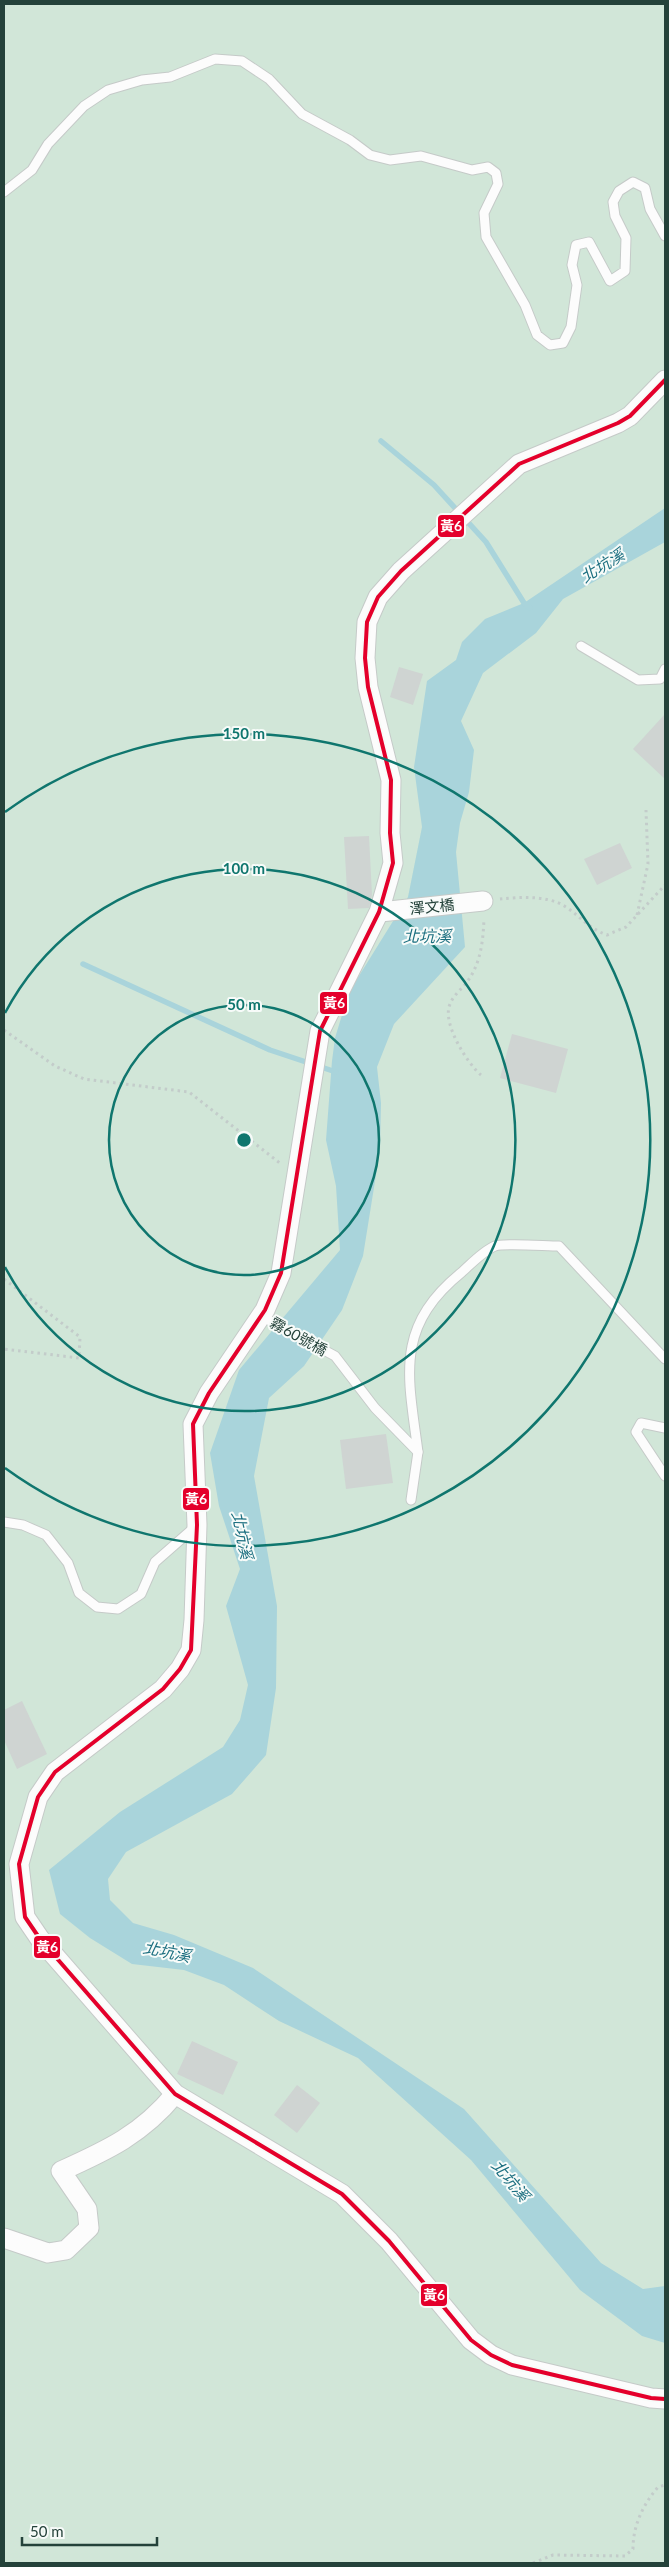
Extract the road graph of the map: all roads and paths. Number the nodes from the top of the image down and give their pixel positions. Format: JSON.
{"nodes":[{"id":1,"x":4,"y":192,"type":"edge"},
{"id":2,"x":665,"y":236,"type":"edge"},
{"id":3,"x":665,"y":380,"type":"edge"},
{"id":4,"x":581,"y":646,"type":"dead end"},
{"id":5,"x":665,"y":669,"type":"edge"},
{"id":6,"x":646,"y":810,"type":"dead end"},
{"id":7,"x":665,"y":884,"type":"edge"},
{"id":8,"x":484,"y":901,"type":"junction"},
{"id":9,"x":380,"y":912,"type":"dead end"},
{"id":10,"x":637,"y":915,"type":"junction"},
{"id":11,"x":4,"y":1030,"type":"edge"},
{"id":12,"x":481,"y":1075,"type":"dead end"},
{"id":13,"x":296,"y":1176,"type":"junction"},
{"id":14,"x":4,"y":1280,"type":"edge"},
{"id":15,"x":262,"y":1316,"type":"junction"},
{"id":16,"x":4,"y":1349,"type":"edge"},
{"id":17,"x":665,"y":1359,"type":"edge"},
{"id":18,"x":665,"y":1428,"type":"edge"},
{"id":19,"x":418,"y":1452,"type":"junction"},
{"id":20,"x":665,"y":1476,"type":"edge"},
{"id":21,"x":412,"y":1500,"type":"dead end"},
{"id":22,"x":4,"y":1522,"type":"edge"},
{"id":23,"x":197,"y":1525,"type":"junction"},
{"id":24,"x":176,"y":2094,"type":"junction"},
{"id":25,"x":4,"y":2238,"type":"edge"},
{"id":26,"x":665,"y":2399,"type":"edge"},
{"id":27,"x":665,"y":2485,"type":"edge"},
{"id":28,"x":533,"y":2563,"type":"edge"}],
"edges":[{"from":1,"to":2,"type":"lane"},
{"from":3,"to":13,"type":"street"},
{"from":4,"to":5,"type":"lane"},
{"from":6,"to":10,"type":"path"},
{"from":7,"to":10,"type":"path"},
{"from":8,"to":9,"type":"street","name":"澤文橋"},
{"from":8,"to":10,"type":"path"},
{"from":8,"to":12,"type":"path"},
{"from":11,"to":13,"type":"path"},
{"from":13,"to":15,"type":"street"},
{"from":14,"to":16,"type":"path"},
{"from":15,"to":19,"type":"lane","name":"霧60號橋"},
{"from":15,"to":23,"type":"street"},
{"from":17,"to":19,"type":"lane"},
{"from":18,"to":20,"type":"lane"},
{"from":19,"to":21,"type":"lane"},
{"from":22,"to":23,"type":"lane"},
{"from":23,"to":24,"type":"street"},
{"from":24,"to":25,"type":"street"},
{"from":24,"to":26,"type":"street"},
{"from":27,"to":28,"type":"path"}]}
